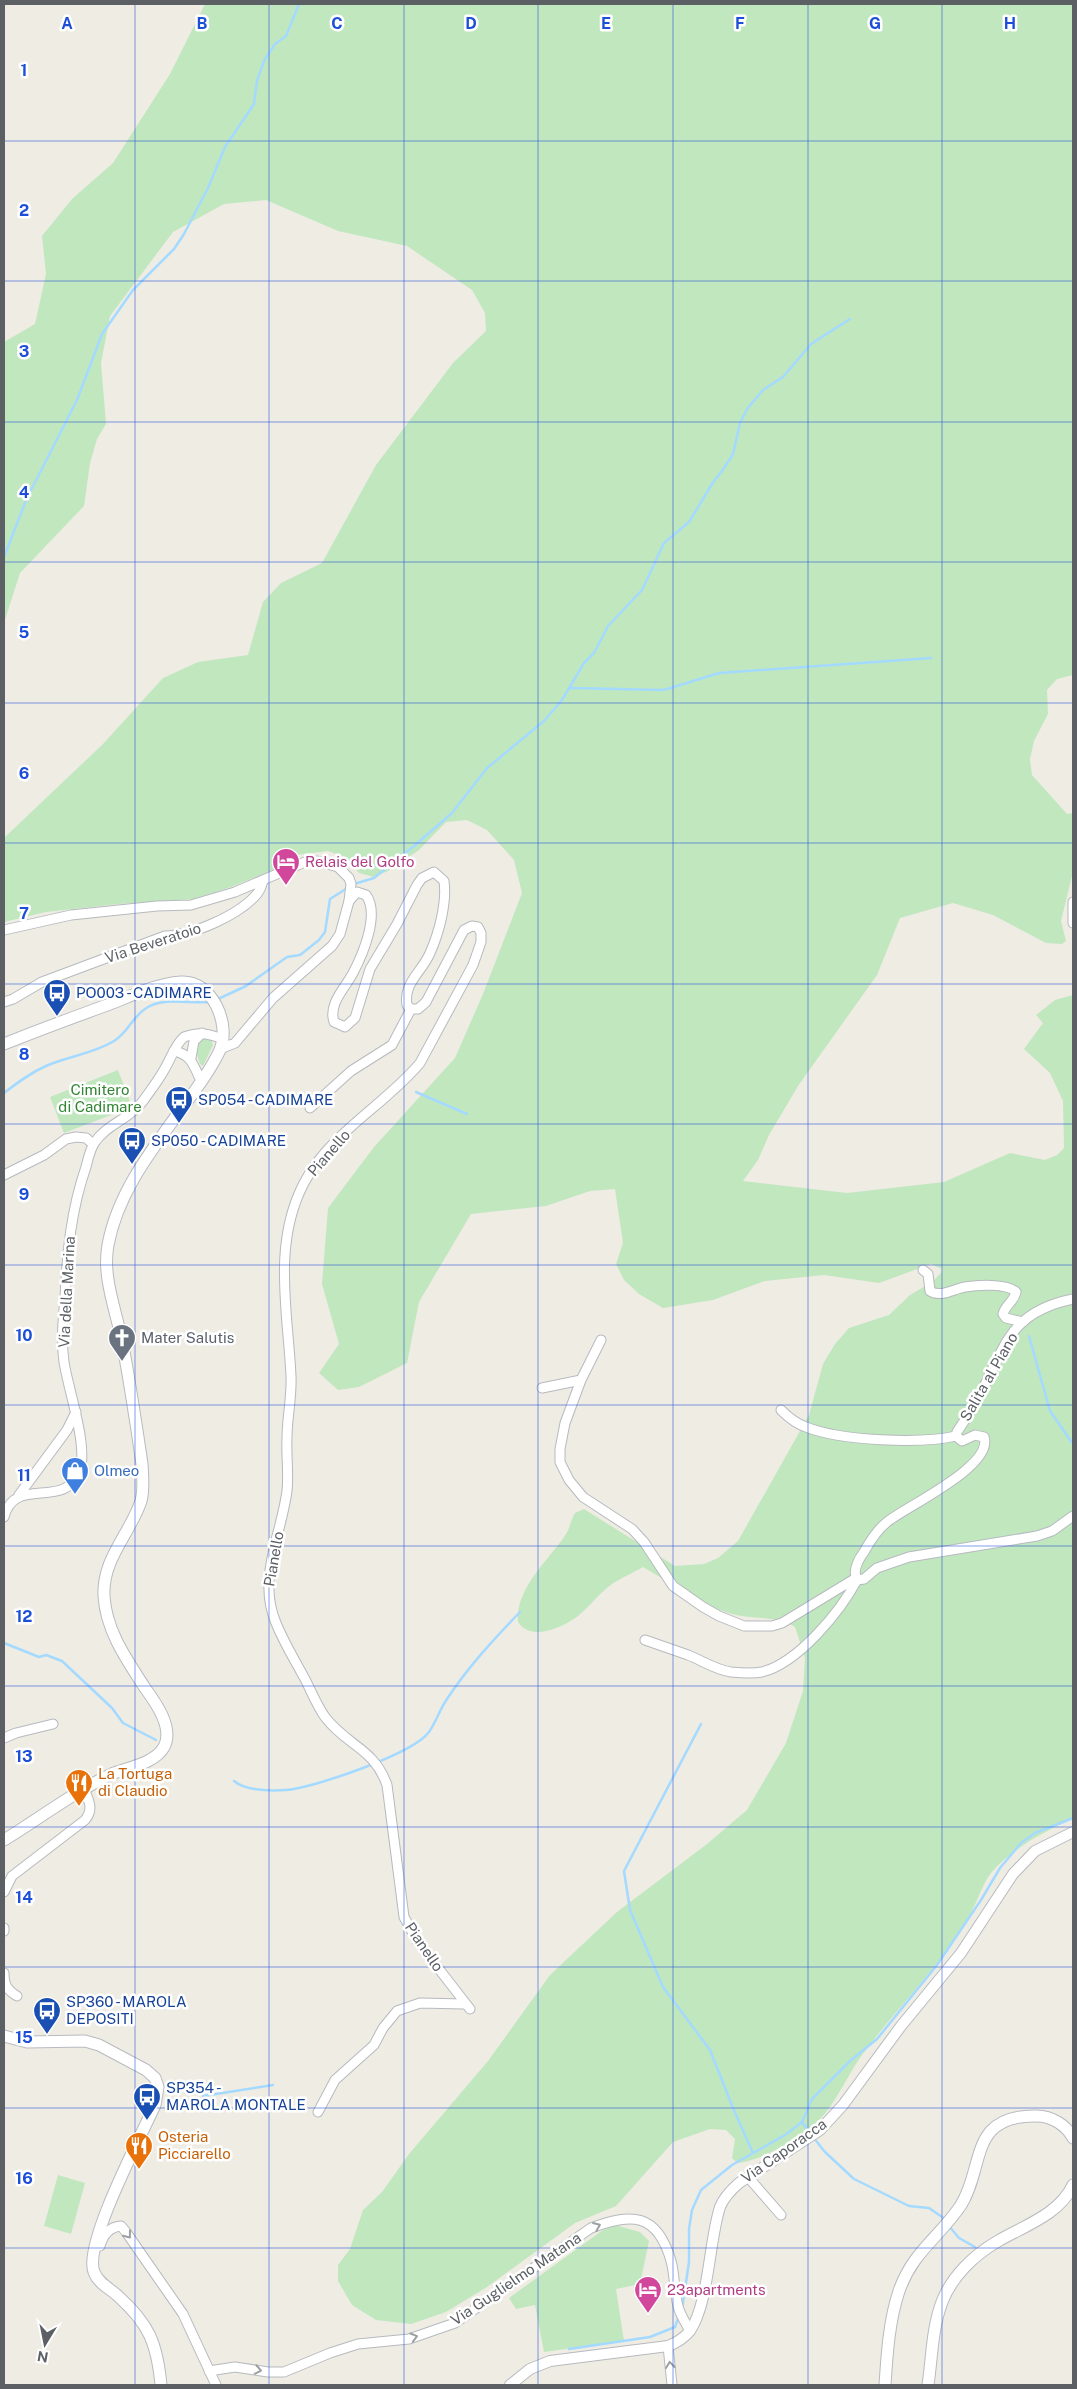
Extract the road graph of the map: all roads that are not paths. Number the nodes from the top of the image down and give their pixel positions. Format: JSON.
{"nodes":[{"id":1,"x":264,"y":880,"type":"junction"},
{"id":2,"x":349,"y":901,"type":"junction"},
{"id":3,"x":1073,"y":902,"type":"edge"},
{"id":4,"x":1073,"y":923,"type":"edge"},
{"id":5,"x":4,"y":930,"type":"edge"},
{"id":6,"x":4,"y":1002,"type":"edge"},
{"id":7,"x":411,"y":1009,"type":"junction"},
{"id":8,"x":202,"y":1033,"type":"junction"},
{"id":9,"x":4,"y":1044,"type":"edge"},
{"id":10,"x":221,"y":1044,"type":"junction"},
{"id":11,"x":174,"y":1051,"type":"junction"},
{"id":12,"x":191,"y":1058,"type":"junction"},
{"id":13,"x":201,"y":1082,"type":"junction"},
{"id":14,"x":310,"y":1108,"type":"dead end"},
{"id":15,"x":94,"y":1144,"type":"junction"},
{"id":16,"x":4,"y":1175,"type":"edge"},
{"id":17,"x":923,"y":1270,"type":"dead end"},
{"id":18,"x":1073,"y":1299,"type":"edge"},
{"id":19,"x":1023,"y":1322,"type":"junction"},
{"id":20,"x":601,"y":1340,"type":"dead end"},
{"id":21,"x":581,"y":1380,"type":"junction"},
{"id":22,"x":542,"y":1388,"type":"dead end"},
{"id":23,"x":781,"y":1410,"type":"dead end"},
{"id":24,"x":76,"y":1412,"type":"junction"},
{"id":25,"x":956,"y":1436,"type":"junction"},
{"id":26,"x":19,"y":1495,"type":"junction"},
{"id":27,"x":1073,"y":1516,"type":"edge"},
{"id":28,"x":4,"y":1517,"type":"edge"},
{"id":29,"x":856,"y":1579,"type":"junction"},
{"id":30,"x":645,"y":1640,"type":"dead end"},
{"id":31,"x":53,"y":1724,"type":"dead end"},
{"id":32,"x":4,"y":1738,"type":"edge"},
{"id":33,"x":84,"y":1789,"type":"junction"},
{"id":34,"x":1073,"y":1832,"type":"edge"},
{"id":35,"x":4,"y":1840,"type":"edge"},
{"id":36,"x":4,"y":1892,"type":"edge"},
{"id":37,"x":4,"y":1972,"type":"edge"},
{"id":38,"x":17,"y":1996,"type":"dead end"},
{"id":39,"x":4,"y":2036,"type":"edge"},
{"id":40,"x":318,"y":2112,"type":"dead end"},
{"id":41,"x":1073,"y":2138,"type":"edge"},
{"id":42,"x":748,"y":2177,"type":"junction"},
{"id":43,"x":1073,"y":2186,"type":"edge"},
{"id":44,"x":781,"y":2215,"type":"dead end"},
{"id":45,"x":104,"y":2285,"type":"junction"},
{"id":46,"x":690,"y":2331,"type":"junction"},
{"id":47,"x":668,"y":2346,"type":"junction"},
{"id":48,"x":209,"y":2371,"type":"junction"},
{"id":49,"x":161,"y":2385,"type":"edge"},
{"id":50,"x":216,"y":2385,"type":"edge"},
{"id":51,"x":510,"y":2385,"type":"edge"},
{"id":52,"x":672,"y":2385,"type":"edge"},
{"id":53,"x":885,"y":2385,"type":"edge"},
{"id":54,"x":928,"y":2385,"type":"edge"}],
"edges":[{"from":1,"to":2,"type":"street"},
{"from":1,"to":5,"type":"street"},
{"from":1,"to":6,"type":"street","name":"Via Beveratoio"},
{"from":2,"to":7,"type":"street"},
{"from":2,"to":10,"type":"street"},
{"from":3,"to":4,"type":"street"},
{"from":7,"to":14,"type":"street"},
{"from":7,"to":40,"type":"street","name":"Pianello"},
{"from":8,"to":10,"type":"street"},
{"from":8,"to":11,"type":"street"},
{"from":8,"to":12,"type":"street"},
{"from":9,"to":10,"type":"main road"},
{"from":10,"to":13,"type":"main road"},
{"from":11,"to":12,"type":"street"},
{"from":11,"to":15,"type":"street"},
{"from":12,"to":13,"type":"street"},
{"from":13,"to":33,"type":"main road"},
{"from":15,"to":16,"type":"street"},
{"from":15,"to":24,"type":"street","name":"Via della Marina"},
{"from":17,"to":19,"type":"street"},
{"from":18,"to":19,"type":"street","name":"Salita al Piano"},
{"from":19,"to":25,"type":"street","name":"Salita al Piano"},
{"from":20,"to":21,"type":"street"},
{"from":21,"to":22,"type":"street"},
{"from":21,"to":29,"type":"street"},
{"from":23,"to":25,"type":"street"},
{"from":24,"to":26,"type":"street"},
{"from":24,"to":26,"type":"street","name":"Via della Marina"},
{"from":25,"to":29,"type":"street","name":"Salita al Piano"},
{"from":26,"to":28,"type":"street"},
{"from":27,"to":29,"type":"street"},
{"from":29,"to":30,"type":"street"},
{"from":31,"to":32,"type":"street"},
{"from":33,"to":35,"type":"main road"},
{"from":33,"to":36,"type":"street"},
{"from":34,"to":42,"type":"street","name":"Via Caporacca"},
{"from":37,"to":38,"type":"street"},
{"from":39,"to":45,"type":"main road"},
{"from":41,"to":53,"type":"main road"},
{"from":42,"to":44,"type":"street"},
{"from":42,"to":46,"type":"street","name":"Via Caporacca"},
{"from":43,"to":54,"type":"main road"},
{"from":45,"to":48,"type":"street","one_way":true},
{"from":45,"to":49,"type":"main road"},
{"from":46,"to":47,"type":"street"},
{"from":48,"to":46,"type":"street","name":"Via Guglielmo Matana","one_way":true},
{"from":47,"to":51,"type":"street"},
{"from":52,"to":47,"type":"street","one_way":true},
{"from":48,"to":50,"type":"street"}]}
